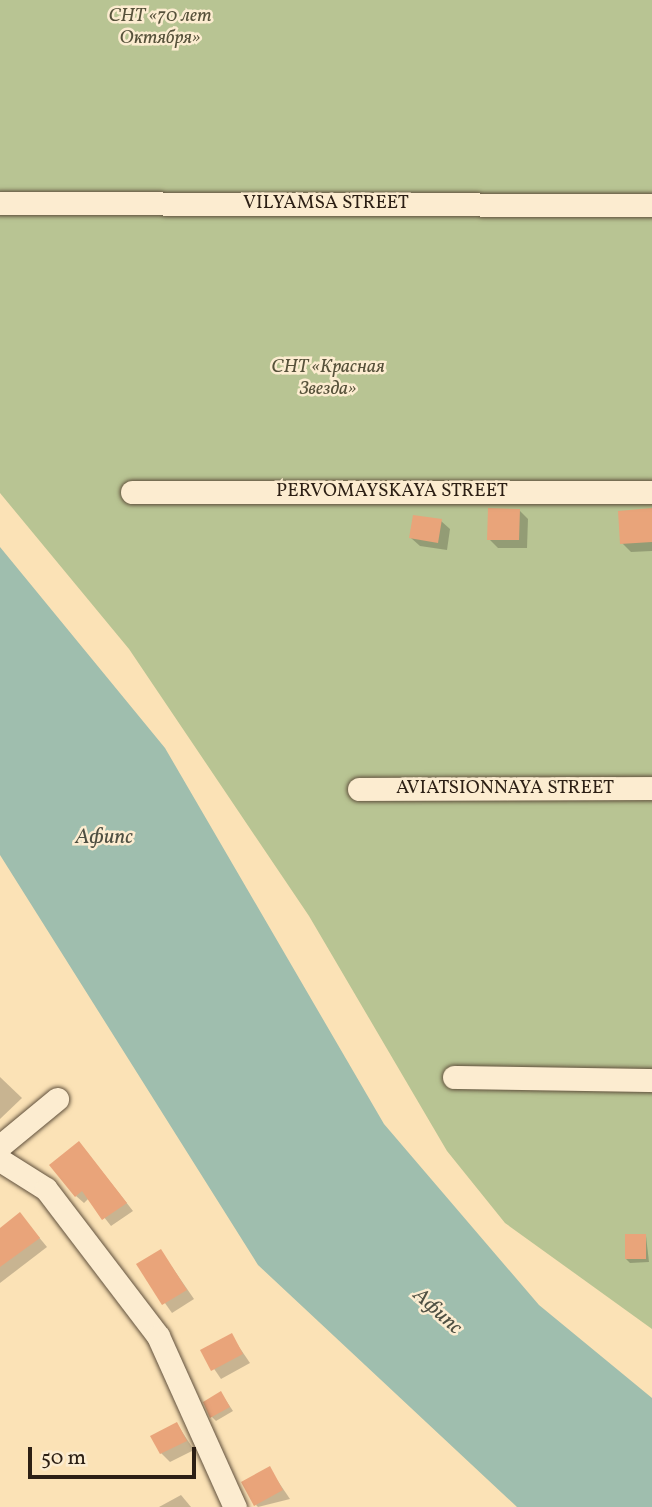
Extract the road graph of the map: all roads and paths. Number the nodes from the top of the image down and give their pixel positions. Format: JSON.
{"nodes":[{"id":1,"x":0,"y":203,"type":"edge"},
{"id":2,"x":652,"y":205,"type":"edge"},
{"id":3,"x":132,"y":492,"type":"dead end"},
{"id":4,"x":652,"y":492,"type":"edge"},
{"id":5,"x":652,"y":788,"type":"edge"},
{"id":6,"x":359,"y":789,"type":"dead end"},
{"id":7,"x":454,"y":1077,"type":"dead end"},
{"id":8,"x":652,"y":1080,"type":"edge"},
{"id":9,"x":57,"y":1099,"type":"dead end"},
{"id":10,"x":0,"y":1146,"type":"edge"},
{"id":11,"x":0,"y":1160,"type":"edge"},
{"id":12,"x":235,"y":1507,"type":"edge"}],
"edges":[{"from":1,"to":2,"type":"street","name":"VILYAMSA STREET"},
{"from":3,"to":4,"type":"street","name":"PERVOMAYSKAYA STREET"},
{"from":5,"to":6,"type":"street","name":"AVIATSIONNAYA STREET"},
{"from":7,"to":8,"type":"street"},
{"from":9,"to":10,"type":"street"},
{"from":11,"to":12,"type":"street"}]}
